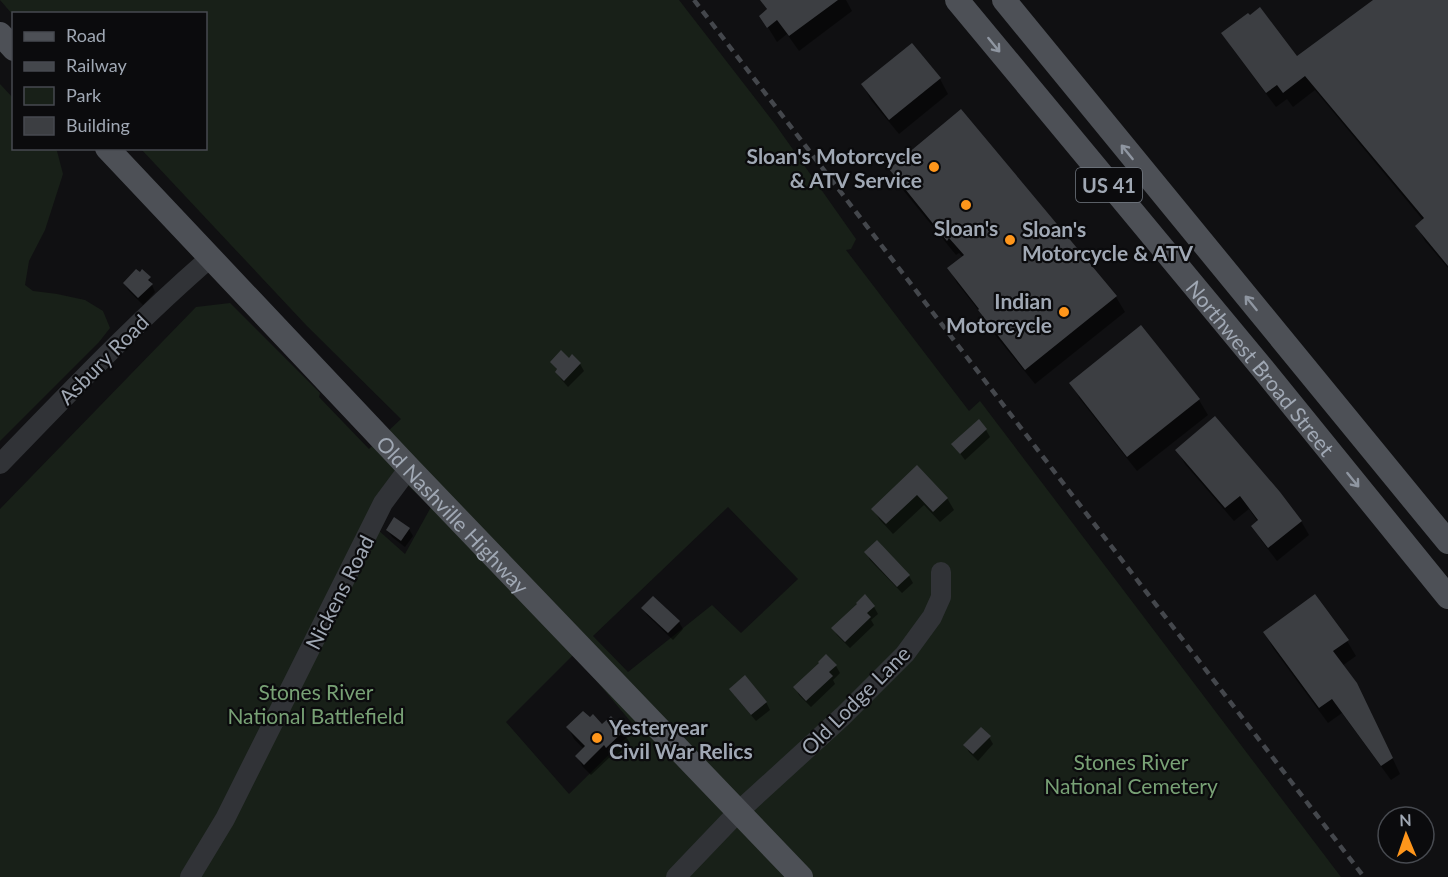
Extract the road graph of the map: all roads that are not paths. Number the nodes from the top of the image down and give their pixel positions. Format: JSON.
{"nodes":[{"id":1,"x":957,"y":0,"type":"edge"},
{"id":2,"x":1004,"y":0,"type":"edge"},
{"id":3,"x":0,"y":34,"type":"edge"},
{"id":4,"x":12,"y":46,"type":"edge"},
{"id":5,"x":1058,"y":67,"type":"junction"},
{"id":6,"x":1031,"y":91,"type":"junction"},
{"id":7,"x":109,"y":150,"type":"edge"},
{"id":8,"x":210,"y":258,"type":"junction"},
{"id":9,"x":1288,"y":348,"type":"junction"},
{"id":10,"x":1263,"y":369,"type":"junction"},
{"id":11,"x":0,"y":464,"type":"edge"},
{"id":12,"x":409,"y":468,"type":"junction"},
{"id":13,"x":1448,"y":542,"type":"edge"},
{"id":14,"x":941,"y":572,"type":"dead end"},
{"id":15,"x":1448,"y":597,"type":"edge"},
{"id":16,"x":739,"y":811,"type":"junction"},
{"id":17,"x":682,"y":874,"type":"edge"},
{"id":18,"x":190,"y":877,"type":"edge"},
{"id":19,"x":801,"y":877,"type":"edge"}],
"edges":[{"from":1,"to":6,"type":"main road","name":"Northwest Broad Street","number":"US 41","one_way":true},
{"from":2,"to":5,"type":"main road","name":"Northwest Broad Street","number":"US 41"},
{"from":3,"to":4,"type":"main road"},
{"from":5,"to":6,"type":"main road"},
{"from":9,"to":5,"type":"main road","name":"Northwest Broad Street","number":"US 41","one_way":true},
{"from":6,"to":10,"type":"main road","name":"Northwest Broad Street","number":"US 41"},
{"from":7,"to":8,"type":"main road","name":"Old Nashville Highway"},
{"from":8,"to":11,"type":"street","name":"Asbury Road"},
{"from":8,"to":12,"type":"main road","name":"Old Nashville Highway"},
{"from":9,"to":10,"type":"main road"},
{"from":9,"to":13,"type":"main road","name":"Northwest Broad Street","number":"US 41"},
{"from":10,"to":15,"type":"main road","name":"Northwest Broad Street","number":"US 41","one_way":true},
{"from":12,"to":16,"type":"main road","name":"Old Nashville Highway"},
{"from":12,"to":18,"type":"street","name":"Nickens Road"},
{"from":14,"to":16,"type":"street","name":"Old Lodge Lane"},
{"from":16,"to":17,"type":"street","name":"Old Lodge Lane"},
{"from":16,"to":19,"type":"main road","name":"Old Nashville Highway"}]}
